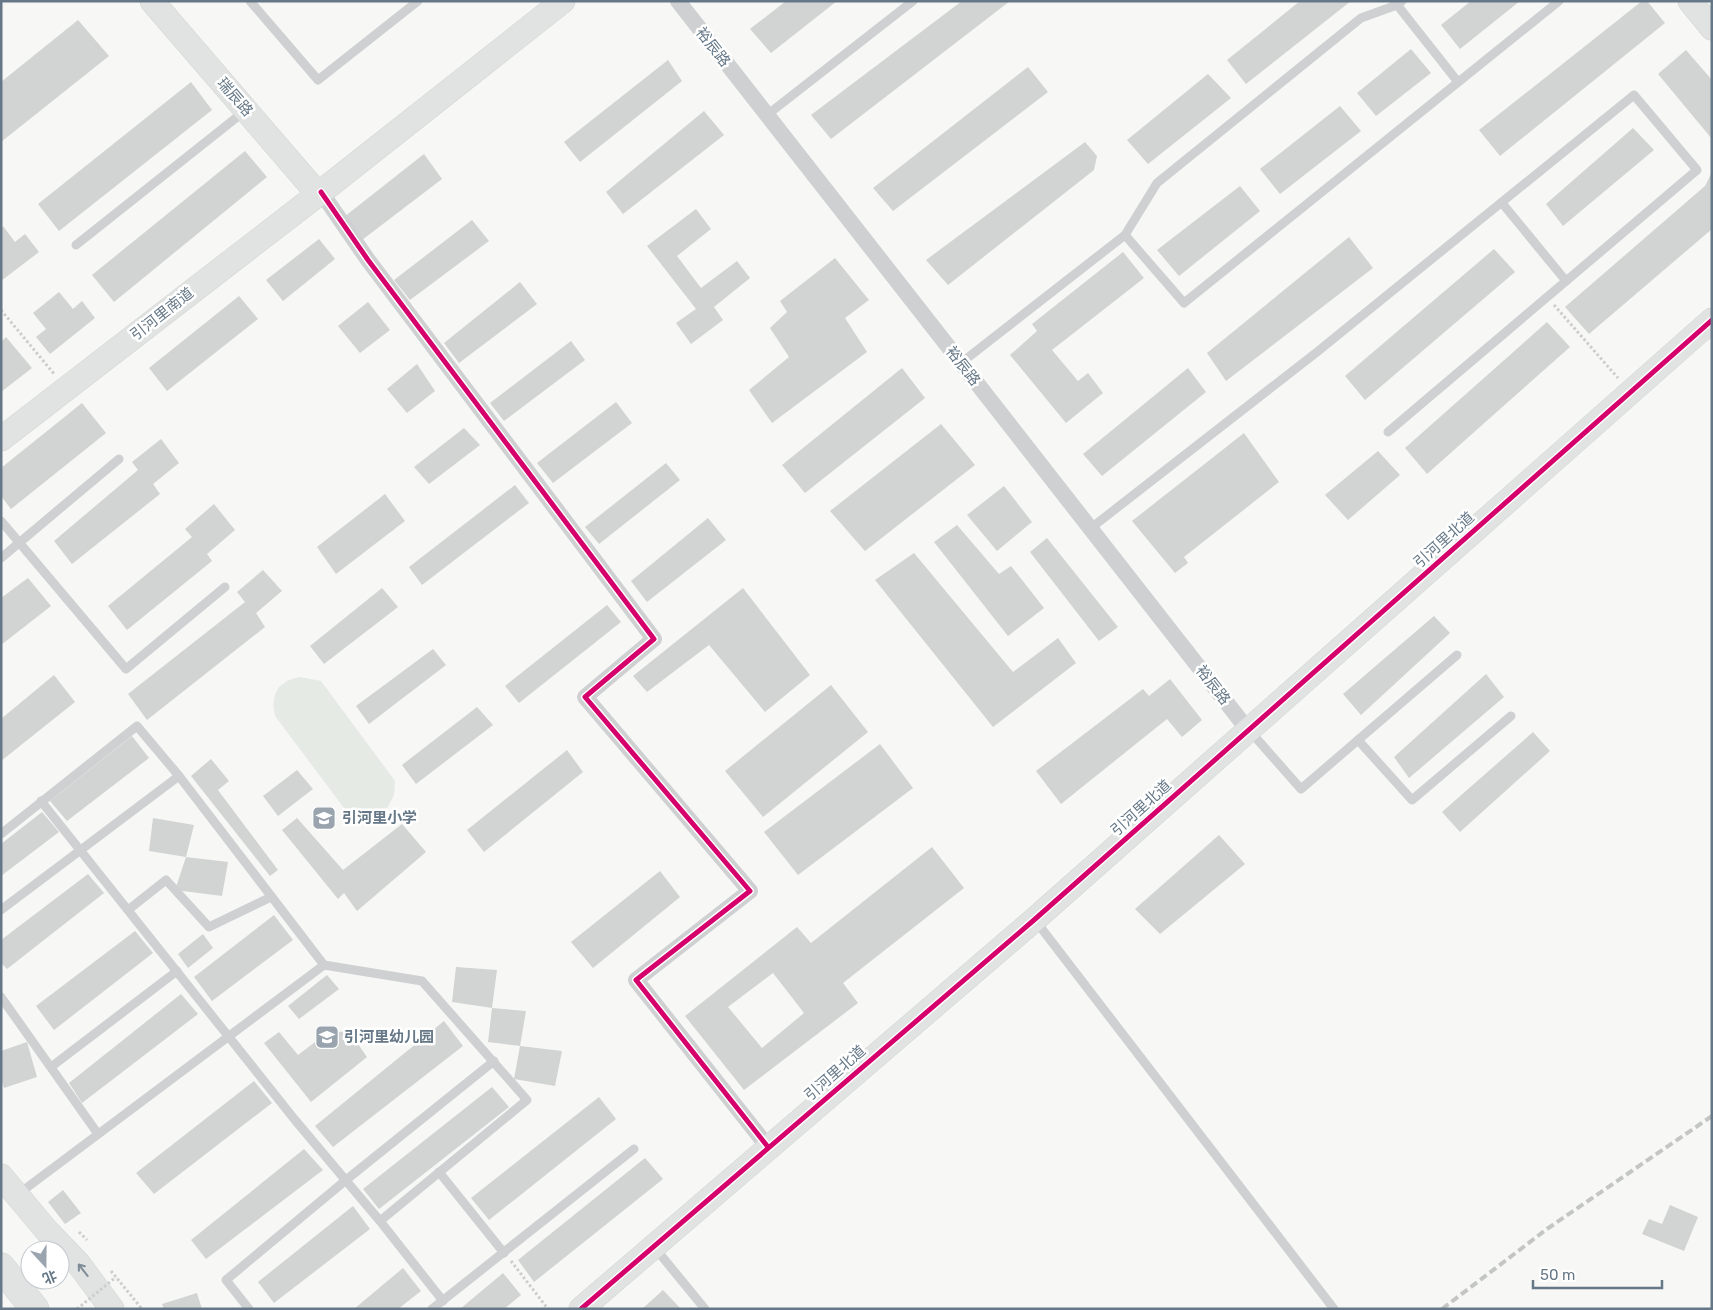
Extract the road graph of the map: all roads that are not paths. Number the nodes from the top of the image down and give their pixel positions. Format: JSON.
{"nodes":[{"id":1,"x":152,"y":1,"type":"edge"},
{"id":2,"x":163,"y":1,"type":"edge"},
{"id":3,"x":250,"y":1,"type":"edge"},
{"id":4,"x":418,"y":1,"type":"edge"},
{"id":5,"x":562,"y":1,"type":"edge"},
{"id":6,"x":678,"y":1,"type":"edge"},
{"id":7,"x":913,"y":1,"type":"edge"},
{"id":8,"x":1560,"y":1,"type":"edge"},
{"id":9,"x":1690,"y":1,"type":"edge"},
{"id":10,"x":1397,"y":3,"type":"edge"},
{"id":11,"x":1712,"y":28,"type":"edge"},
{"id":12,"x":1458,"y":82,"type":"junction"},
{"id":13,"x":249,"y":107,"type":"junction"},
{"id":14,"x":767,"y":116,"type":"junction"},
{"id":15,"x":321,"y":192,"type":"junction"},
{"id":16,"x":1502,"y":202,"type":"junction"},
{"id":17,"x":1125,"y":235,"type":"junction"},
{"id":18,"x":76,"y":245,"type":"dead end"},
{"id":19,"x":1566,"y":281,"type":"junction"},
{"id":20,"x":1712,"y":320,"type":"edge"},
{"id":21,"x":961,"y":363,"type":"junction"},
{"id":22,"x":1388,"y":432,"type":"dead end"},
{"id":23,"x":1,"y":439,"type":"edge"},
{"id":24,"x":119,"y":459,"type":"dead end"},
{"id":25,"x":1,"y":521,"type":"edge"},
{"id":26,"x":1091,"y":528,"type":"junction"},
{"id":27,"x":20,"y":542,"type":"junction"},
{"id":28,"x":1,"y":558,"type":"edge"},
{"id":29,"x":225,"y":588,"type":"dead end"},
{"id":30,"x":1457,"y":655,"type":"dead end"},
{"id":31,"x":1511,"y":716,"type":"dead end"},
{"id":32,"x":1248,"y":730,"type":"junction"},
{"id":33,"x":1358,"y":740,"type":"junction"},
{"id":34,"x":179,"y":776,"type":"junction"},
{"id":35,"x":41,"y":801,"type":"junction"},
{"id":36,"x":1,"y":834,"type":"edge"},
{"id":37,"x":80,"y":851,"type":"junction"},
{"id":38,"x":271,"y":897,"type":"junction"},
{"id":39,"x":1,"y":910,"type":"edge"},
{"id":40,"x":128,"y":910,"type":"junction"},
{"id":41,"x":1034,"y":920,"type":"junction"},
{"id":42,"x":324,"y":965,"type":"junction"},
{"id":43,"x":177,"y":971,"type":"junction"},
{"id":44,"x":1,"y":997,"type":"edge"},
{"id":45,"x":229,"y":1036,"type":"junction"},
{"id":46,"x":494,"y":1061,"type":"junction"},
{"id":47,"x":51,"y":1067,"type":"junction"},
{"id":48,"x":98,"y":1134,"type":"junction"},
{"id":49,"x":768,"y":1147,"type":"junction"},
{"id":50,"x":634,"y":1149,"type":"dead end"},
{"id":51,"x":439,"y":1172,"type":"junction"},
{"id":52,"x":1,"y":1176,"type":"edge"},
{"id":53,"x":346,"y":1180,"type":"junction"},
{"id":54,"x":16,"y":1195,"type":"junction"},
{"id":55,"x":380,"y":1221,"type":"junction"},
{"id":56,"x":653,"y":1246,"type":"junction"},
{"id":57,"x":504,"y":1253,"type":"junction"},
{"id":58,"x":1,"y":1267,"type":"edge"},
{"id":59,"x":443,"y":1301,"type":"junction"},
{"id":60,"x":35,"y":1309,"type":"edge"},
{"id":61,"x":112,"y":1309,"type":"edge"},
{"id":62,"x":249,"y":1309,"type":"edge"},
{"id":63,"x":432,"y":1309,"type":"edge"},
{"id":64,"x":581,"y":1309,"type":"edge"},
{"id":65,"x":705,"y":1309,"type":"edge"},
{"id":66,"x":1334,"y":1309,"type":"edge"}],
"edges":[{"from":1,"to":13,"type":"street","name":"瑞辰路"},
{"from":2,"to":13,"type":"street","name":"瑞辰路"},
{"from":3,"to":4,"type":"lane"},
{"from":5,"to":15,"type":"street","name":"引河里南道"},
{"from":6,"to":14,"type":"street","name":"裕辰路"},
{"from":7,"to":14,"type":"lane"},
{"from":8,"to":12,"type":"lane"},
{"from":9,"to":11,"type":"street"},
{"from":10,"to":12,"type":"lane"},
{"from":10,"to":17,"type":"lane"},
{"from":12,"to":17,"type":"lane"},
{"from":13,"to":15,"type":"street","name":"瑞辰路"},
{"from":13,"to":18,"type":"lane"},
{"from":14,"to":21,"type":"street","name":"裕辰路"},
{"from":15,"to":23,"type":"street","name":"引河里南道"},
{"from":15,"to":49,"type":"street"},
{"from":16,"to":19,"type":"lane"},
{"from":16,"to":19,"type":"lane"},
{"from":16,"to":26,"type":"lane"},
{"from":17,"to":21,"type":"lane"},
{"from":19,"to":22,"type":"lane"},
{"from":20,"to":32,"type":"street","name":"引河里北道"},
{"from":21,"to":26,"type":"street","name":"裕辰路"},
{"from":24,"to":27,"type":"lane"},
{"from":25,"to":27,"type":"lane"},
{"from":26,"to":32,"type":"street","name":"裕辰路"},
{"from":27,"to":28,"type":"lane"},
{"from":27,"to":29,"type":"lane"},
{"from":30,"to":33,"type":"lane"},
{"from":31,"to":33,"type":"lane"},
{"from":32,"to":33,"type":"lane"},
{"from":32,"to":41,"type":"street","name":"引河里北道"},
{"from":34,"to":35,"type":"lane"},
{"from":34,"to":37,"type":"lane"},
{"from":34,"to":38,"type":"lane"},
{"from":35,"to":36,"type":"lane"},
{"from":35,"to":37,"type":"lane"},
{"from":37,"to":39,"type":"lane"},
{"from":37,"to":40,"type":"lane"},
{"from":38,"to":40,"type":"lane"},
{"from":38,"to":42,"type":"lane"},
{"from":40,"to":43,"type":"lane"},
{"from":41,"to":49,"type":"street","name":"引河里北道"},
{"from":41,"to":66,"type":"lane"},
{"from":42,"to":45,"type":"lane"},
{"from":42,"to":46,"type":"lane"},
{"from":43,"to":45,"type":"lane"},
{"from":43,"to":47,"type":"lane"},
{"from":44,"to":47,"type":"lane"},
{"from":45,"to":48,"type":"lane"},
{"from":45,"to":53,"type":"lane"},
{"from":46,"to":51,"type":"lane"},
{"from":46,"to":53,"type":"lane"},
{"from":47,"to":48,"type":"lane"},
{"from":48,"to":54,"type":"lane"},
{"from":49,"to":56,"type":"street","name":"引河里北道"},
{"from":50,"to":57,"type":"lane"},
{"from":51,"to":55,"type":"lane"},
{"from":51,"to":57,"type":"lane"},
{"from":52,"to":54,"type":"street"},
{"from":53,"to":55,"type":"lane"},
{"from":53,"to":62,"type":"lane"},
{"from":61,"to":54,"type":"street","one_way":true},
{"from":55,"to":59,"type":"lane"},
{"from":56,"to":64,"type":"street","name":"引河里北道"},
{"from":56,"to":65,"type":"lane"},
{"from":57,"to":59,"type":"lane"},
{"from":58,"to":60,"type":"highway"},
{"from":59,"to":63,"type":"lane"}]}
